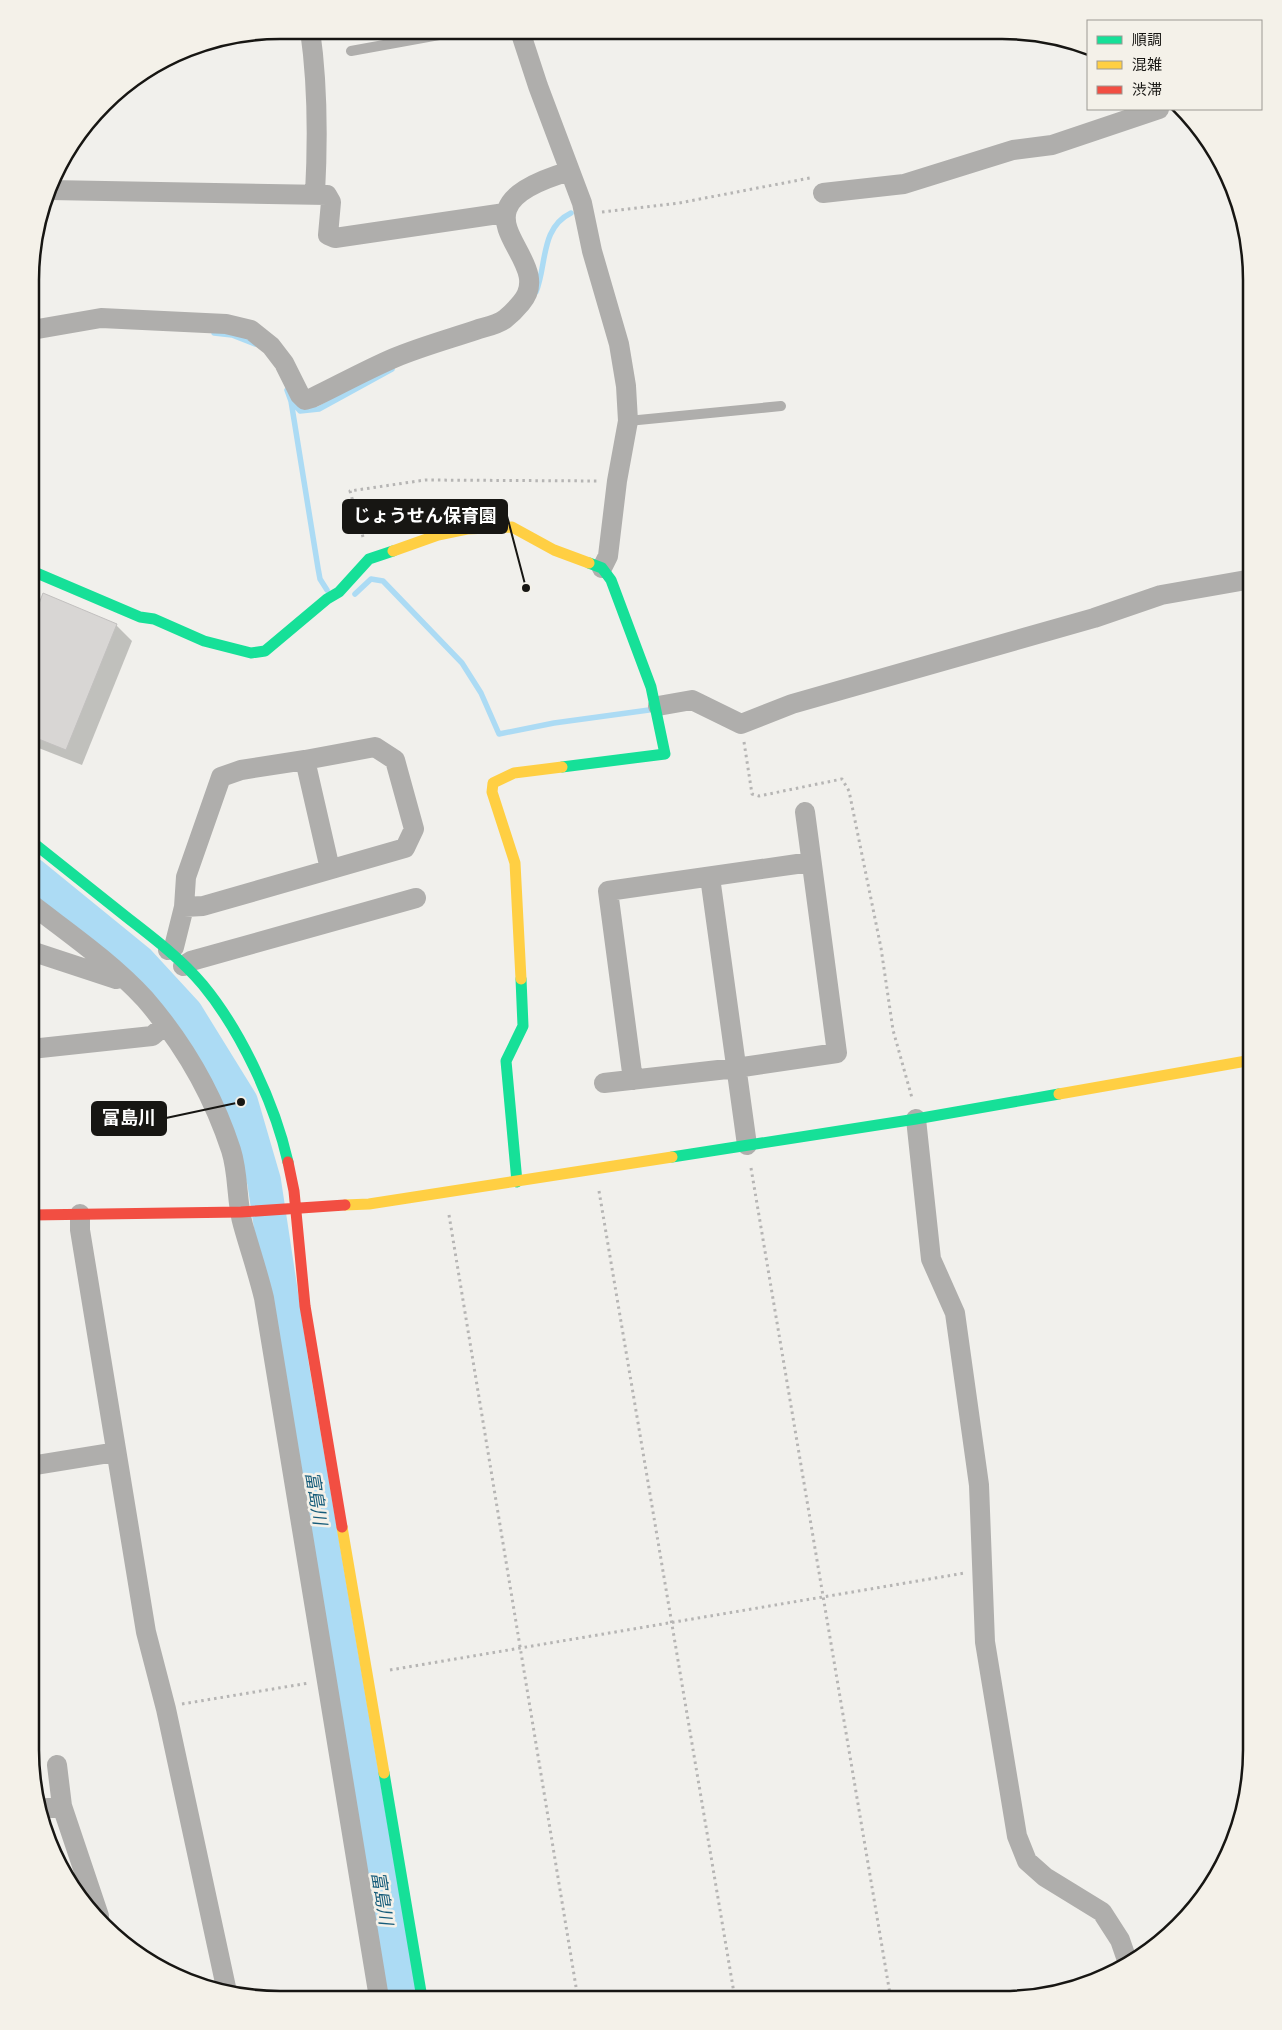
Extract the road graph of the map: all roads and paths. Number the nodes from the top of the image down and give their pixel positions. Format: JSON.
{"nodes":[{"id":1,"x":311,"y":39,"type":"edge"},
{"id":2,"x":412,"y":39,"type":"edge"},
{"id":3,"x":523,"y":39,"type":"edge"},
{"id":4,"x":351,"y":50,"type":"dead end"},
{"id":5,"x":1157,"y":110,"type":"edge"},
{"id":6,"x":570,"y":171,"type":"junction"},
{"id":7,"x":56,"y":190,"type":"edge"},
{"id":8,"x":823,"y":193,"type":"joint"},
{"id":9,"x":314,"y":194,"type":"junction"},
{"id":10,"x":505,"y":213,"type":"junction"},
{"id":11,"x":585,"y":215,"type":"junction"},
{"id":12,"x":39,"y":329,"type":"edge"},
{"id":13,"x":781,"y":406,"type":"dead end"},
{"id":14,"x":628,"y":421,"type":"junction"},
{"id":15,"x":617,"y":481,"type":"junction"},
{"id":16,"x":370,"y":558,"type":"junction"},
{"id":17,"x":602,"y":568,"type":"junction"},
{"id":18,"x":39,"y":574,"type":"edge"},
{"id":19,"x":1243,"y":581,"type":"edge"},
{"id":20,"x":658,"y":706,"type":"junction"},
{"id":21,"x":741,"y":724,"type":"junction"},
{"id":22,"x":305,"y":760,"type":"junction"},
{"id":23,"x":805,"y":812,"type":"dead end"},
{"id":24,"x":39,"y":847,"type":"edge"},
{"id":25,"x":811,"y":862,"type":"junction"},
{"id":26,"x":330,"y":869,"type":"junction"},
{"id":27,"x":710,"y":878,"type":"junction"},
{"id":28,"x":416,"y":898,"type":"dead end"},
{"id":29,"x":184,"y":907,"type":"junction"},
{"id":30,"x":39,"y":910,"type":"edge"},
{"id":31,"x":168,"y":950,"type":"junction"},
{"id":32,"x":39,"y":954,"type":"edge"},
{"id":33,"x":184,"y":966,"type":"junction"},
{"id":34,"x":122,"y":977,"type":"junction"},
{"id":35,"x":165,"y":1025,"type":"junction"},
{"id":36,"x":39,"y":1048,"type":"edge"},
{"id":37,"x":1243,"y":1062,"type":"edge"},
{"id":38,"x":736,"y":1068,"type":"junction"},
{"id":39,"x":633,"y":1080,"type":"junction"},
{"id":40,"x":604,"y":1083,"type":"dead end"},
{"id":41,"x":916,"y":1119,"type":"junction"},
{"id":42,"x":747,"y":1145,"type":"junction"},
{"id":43,"x":595,"y":1169,"type":"junction"},
{"id":44,"x":517,"y":1182,"type":"junction"},
{"id":45,"x":445,"y":1192,"type":"junction"},
{"id":46,"x":293,"y":1209,"type":"junction"},
{"id":47,"x":245,"y":1212,"type":"junction"},
{"id":48,"x":80,"y":1214,"type":"junction"},
{"id":49,"x":39,"y":1215,"type":"edge"},
{"id":50,"x":116,"y":1452,"type":"junction"},
{"id":51,"x":39,"y":1465,"type":"edge"},
{"id":52,"x":981,"y":1573,"type":"junction"},
{"id":53,"x":822,"y":1598,"type":"junction"},
{"id":54,"x":672,"y":1623,"type":"junction"},
{"id":55,"x":520,"y":1648,"type":"junction"},
{"id":56,"x":367,"y":1674,"type":"junction"},
{"id":57,"x":327,"y":1680,"type":"junction"},
{"id":58,"x":166,"y":1709,"type":"junction"},
{"id":59,"x":57,"y":1765,"type":"dead end"},
{"id":60,"x":62,"y":1806,"type":"junction"},
{"id":61,"x":46,"y":1808,"type":"edge"},
{"id":62,"x":97,"y":1906,"type":"edge"},
{"id":63,"x":1126,"y":1957,"type":"edge"},
{"id":64,"x":226,"y":1985,"type":"edge"},
{"id":65,"x":378,"y":1991,"type":"edge"},
{"id":66,"x":421,"y":1991,"type":"edge"},
{"id":67,"x":577,"y":1991,"type":"edge"},
{"id":68,"x":734,"y":1991,"type":"edge"},
{"id":69,"x":889,"y":1991,"type":"edge"}],
"edges":[{"from":1,"to":9,"type":"street"},
{"from":2,"to":4,"type":"lane"},
{"from":3,"to":6,"type":"street"},
{"from":5,"to":8,"type":"street"},
{"from":6,"to":10,"type":"street"},
{"from":6,"to":11,"type":"street"},
{"from":7,"to":9,"type":"street"},
{"from":8,"to":11,"type":"path"},
{"from":9,"to":10,"type":"street"},
{"from":10,"to":12,"type":"street"},
{"from":11,"to":14,"type":"street"},
{"from":13,"to":14,"type":"lane"},
{"from":14,"to":15,"type":"street"},
{"from":15,"to":16,"type":"path"},
{"from":15,"to":17,"type":"street"},
{"from":16,"to":17,"type":"street"},
{"from":16,"to":18,"type":"street"},
{"from":17,"to":20,"type":"street"},
{"from":19,"to":21,"type":"street"},
{"from":20,"to":21,"type":"street"},
{"from":20,"to":44,"type":"street"},
{"from":21,"to":41,"type":"path"},
{"from":22,"to":26,"type":"street"},
{"from":22,"to":26,"type":"street"},
{"from":22,"to":29,"type":"street"},
{"from":23,"to":25,"type":"street"},
{"from":24,"to":31,"type":"street"},
{"from":25,"to":27,"type":"street"},
{"from":25,"to":38,"type":"street"},
{"from":26,"to":29,"type":"street"},
{"from":27,"to":38,"type":"street"},
{"from":27,"to":39,"type":"street"},
{"from":28,"to":33,"type":"street"},
{"from":29,"to":31,"type":"street"},
{"from":30,"to":34,"type":"street"},
{"from":31,"to":33,"type":"street"},
{"from":32,"to":34,"type":"street"},
{"from":33,"to":46,"type":"street"},
{"from":34,"to":35,"type":"street"},
{"from":35,"to":36,"type":"street"},
{"from":35,"to":47,"type":"street"},
{"from":37,"to":41,"type":"street"},
{"from":38,"to":39,"type":"street"},
{"from":38,"to":42,"type":"street"},
{"from":39,"to":40,"type":"street"},
{"from":41,"to":42,"type":"street"},
{"from":41,"to":52,"type":"street"},
{"from":42,"to":43,"type":"street"},
{"from":42,"to":53,"type":"path"},
{"from":43,"to":44,"type":"street"},
{"from":43,"to":54,"type":"path"},
{"from":44,"to":45,"type":"street"},
{"from":45,"to":46,"type":"street"},
{"from":45,"to":55,"type":"path"},
{"from":46,"to":47,"type":"street"},
{"from":46,"to":56,"type":"street"},
{"from":47,"to":48,"type":"street"},
{"from":47,"to":57,"type":"street"},
{"from":48,"to":49,"type":"street"},
{"from":48,"to":50,"type":"street"},
{"from":50,"to":51,"type":"street"},
{"from":50,"to":58,"type":"street"},
{"from":52,"to":53,"type":"path"},
{"from":52,"to":63,"type":"street"},
{"from":53,"to":54,"type":"path"},
{"from":53,"to":69,"type":"path"},
{"from":54,"to":55,"type":"path"},
{"from":54,"to":68,"type":"path"},
{"from":55,"to":56,"type":"path"},
{"from":55,"to":67,"type":"path"},
{"from":56,"to":66,"type":"street"},
{"from":57,"to":58,"type":"path"},
{"from":57,"to":65,"type":"street"},
{"from":58,"to":64,"type":"street"},
{"from":59,"to":60,"type":"street"},
{"from":60,"to":61,"type":"street"},
{"from":60,"to":62,"type":"street"}]}
